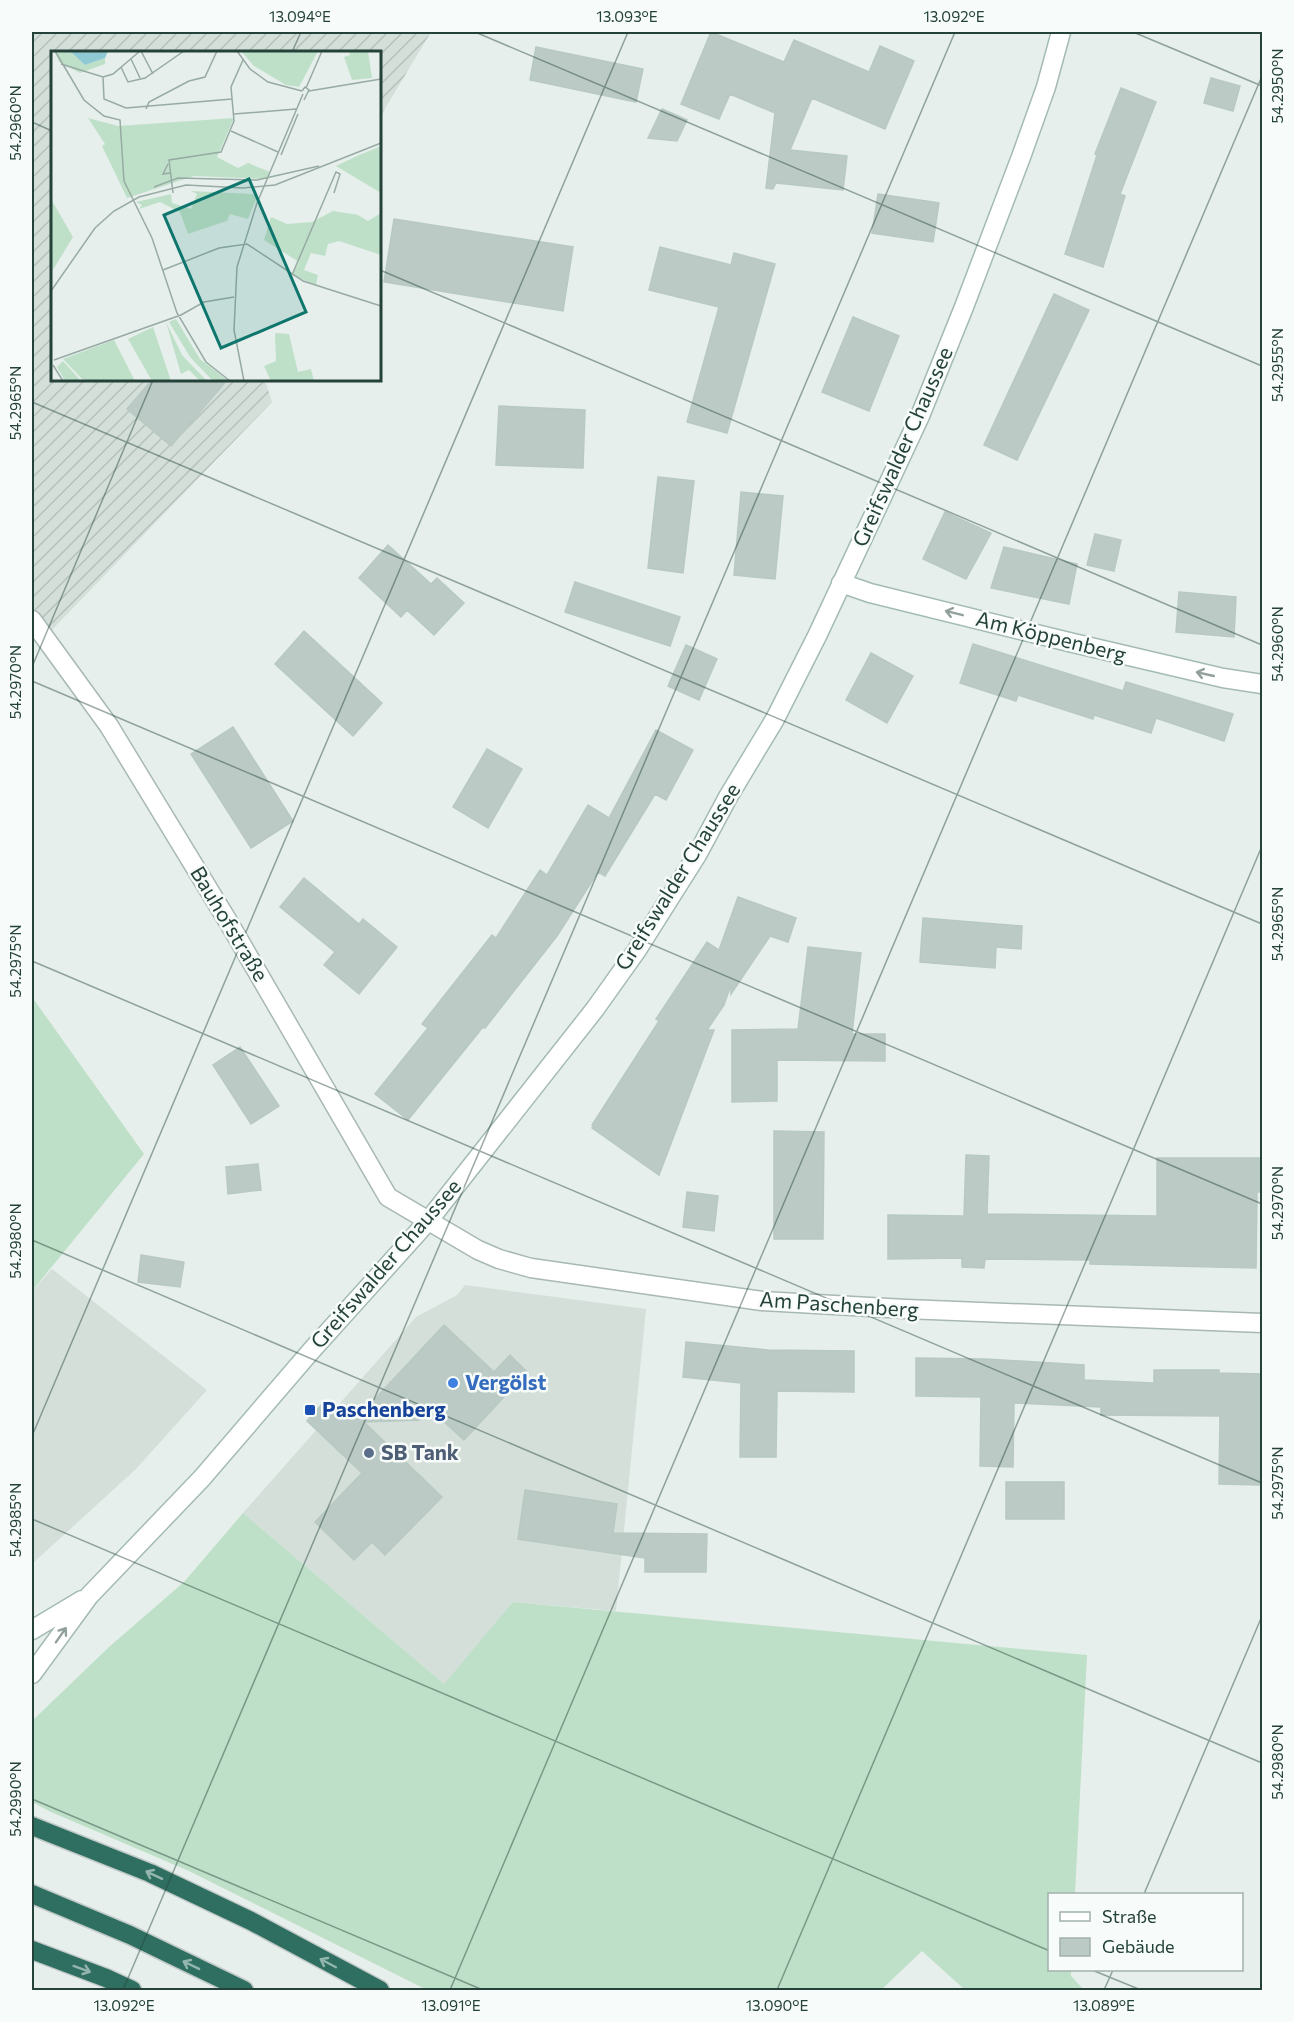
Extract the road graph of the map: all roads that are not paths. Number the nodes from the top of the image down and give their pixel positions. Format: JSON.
{"nodes":[{"id":1,"x":1061,"y":32,"type":"edge"},
{"id":2,"x":841,"y":582,"type":"junction"},
{"id":3,"x":32,"y":620,"type":"edge"},
{"id":4,"x":1263,"y":684,"type":"edge"},
{"id":5,"x":429,"y":1220,"type":"junction"},
{"id":6,"x":1263,"y":1323,"type":"edge"},
{"id":7,"x":89,"y":1596,"type":"junction"},
{"id":8,"x":32,"y":1629,"type":"edge"},
{"id":9,"x":32,"y":1674,"type":"edge"},
{"id":10,"x":33,"y":1826,"type":"edge"},
{"id":11,"x":32,"y":1894,"type":"edge"},
{"id":12,"x":32,"y":1950,"type":"edge"},
{"id":13,"x":132,"y":1990,"type":"edge"},
{"id":14,"x":244,"y":1990,"type":"edge"},
{"id":15,"x":380,"y":1990,"type":"edge"}],
"edges":[{"from":1,"to":2,"type":"main road","name":"Greifswalder Chaussee"},
{"from":4,"to":2,"type":"main road","name":"Am Köppenberg","one_way":true},
{"from":2,"to":5,"type":"main road","name":"Greifswalder Chaussee"},
{"from":3,"to":5,"type":"main road","name":"Bauhofstraße"},
{"from":5,"to":6,"type":"main road","name":"Am Paschenberg"},
{"from":5,"to":7,"type":"main road","name":"Greifswalder Chaussee"},
{"from":7,"to":8,"type":"main road","name":"Greifswalder Chaussee"},
{"from":9,"to":7,"type":"main road","name":"Greifswalder Chaussee","one_way":true},
{"from":15,"to":10,"type":"highway","one_way":true},
{"from":14,"to":11,"type":"highway","one_way":true},
{"from":12,"to":13,"type":"highway","one_way":true}]}
